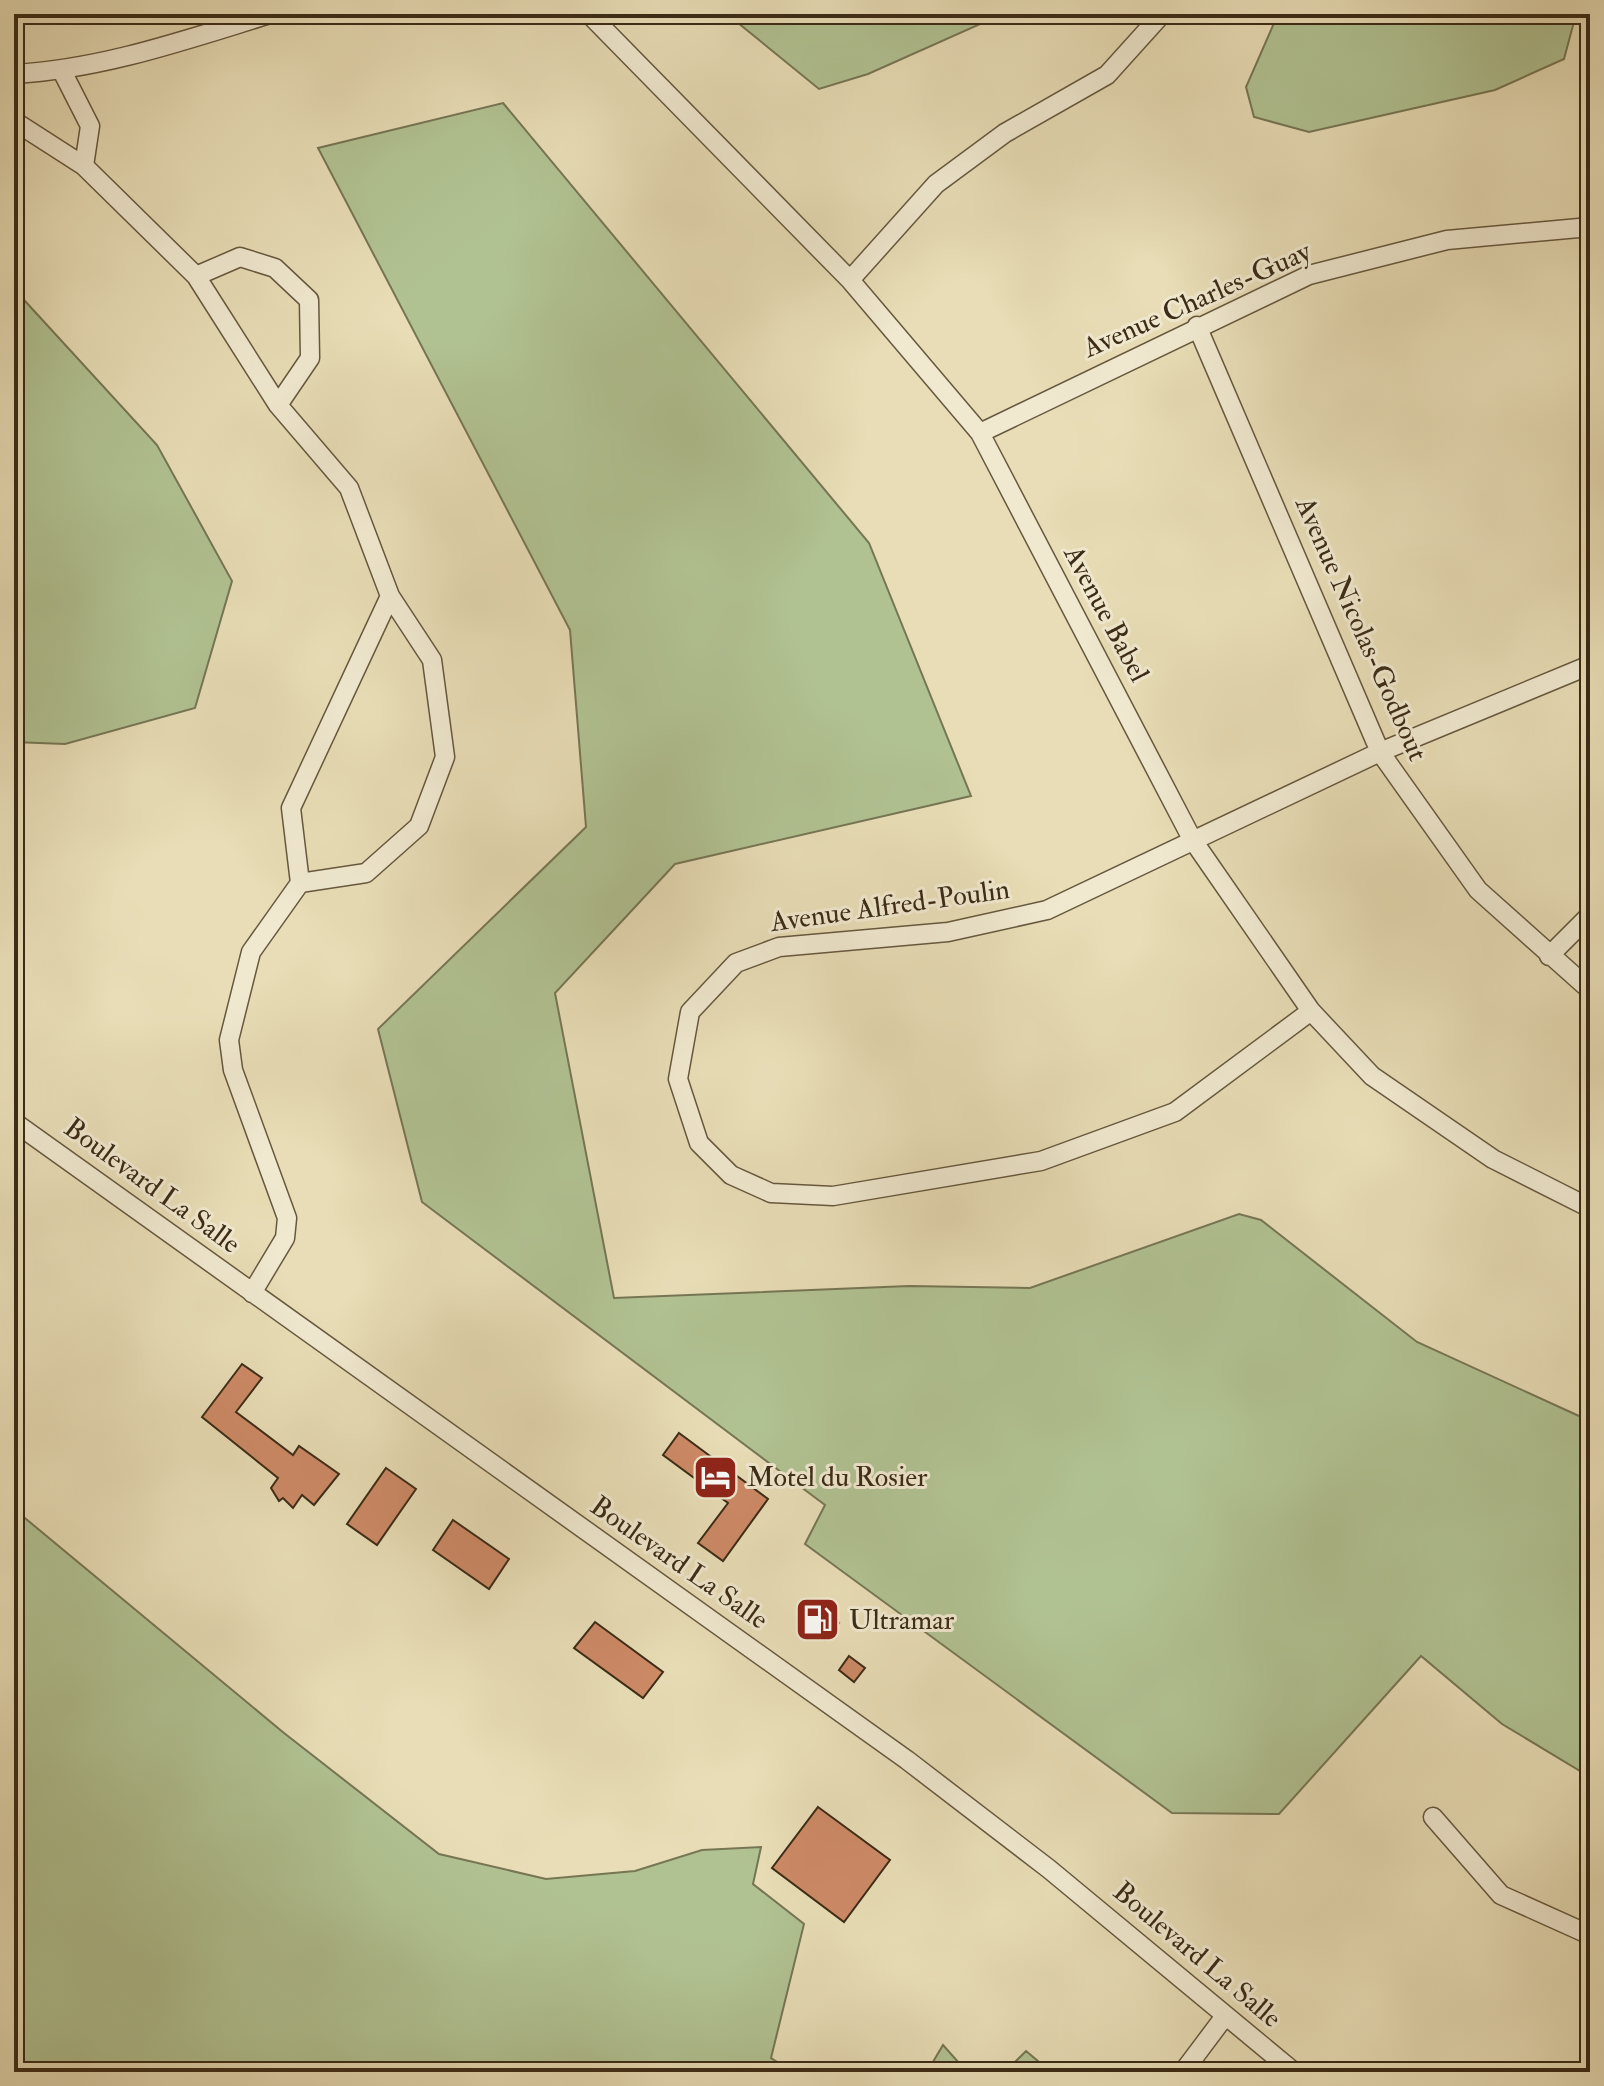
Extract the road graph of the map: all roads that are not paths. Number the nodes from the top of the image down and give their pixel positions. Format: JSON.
{"nodes":[{"id":1,"x":270,"y":14,"type":"edge"},
{"id":2,"x":589,"y":14,"type":"edge"},
{"id":3,"x":1162,"y":14,"type":"edge"},
{"id":4,"x":62,"y":71,"type":"junction"},
{"id":5,"x":14,"y":74,"type":"edge"},
{"id":6,"x":14,"y":121,"type":"edge"},
{"id":7,"x":84,"y":166,"type":"junction"},
{"id":8,"x":1590,"y":227,"type":"edge"},
{"id":9,"x":196,"y":276,"type":"junction"},
{"id":10,"x":850,"y":280,"type":"junction"},
{"id":11,"x":1197,"y":326,"type":"junction"},
{"id":12,"x":278,"y":405,"type":"junction"},
{"id":13,"x":980,"y":433,"type":"junction"},
{"id":14,"x":390,"y":596,"type":"junction"},
{"id":15,"x":1590,"y":665,"type":"edge"},
{"id":16,"x":1380,"y":752,"type":"junction"},
{"id":17,"x":1192,"y":839,"type":"junction"},
{"id":18,"x":300,"y":883,"type":"junction"},
{"id":19,"x":1590,"y":915,"type":"edge"},
{"id":20,"x":1549,"y":956,"type":"junction"},
{"id":21,"x":1590,"y":990,"type":"edge"},
{"id":22,"x":1311,"y":1011,"type":"junction"},
{"id":23,"x":14,"y":1122,"type":"edge"},
{"id":24,"x":1590,"y":1208,"type":"edge"},
{"id":25,"x":252,"y":1293,"type":"junction"},
{"id":26,"x":1433,"y":1817,"type":"dead end"},
{"id":27,"x":1590,"y":1935,"type":"edge"},
{"id":28,"x":1225,"y":2016,"type":"junction"},
{"id":29,"x":1183,"y":2072,"type":"edge"},
{"id":30,"x":1294,"y":2072,"type":"edge"}],
"edges":[{"from":1,"to":4,"type":"street"},
{"from":2,"to":10,"type":"street","name":"Avenue Babel"},
{"from":3,"to":10,"type":"street"},
{"from":4,"to":5,"type":"street"},
{"from":4,"to":7,"type":"street"},
{"from":6,"to":7,"type":"street"},
{"from":7,"to":9,"type":"street"},
{"from":8,"to":11,"type":"street","name":"Avenue Charles-Guay"},
{"from":9,"to":12,"type":"street"},
{"from":9,"to":12,"type":"street"},
{"from":10,"to":13,"type":"street","name":"Avenue Babel"},
{"from":11,"to":13,"type":"street","name":"Avenue Charles-Guay"},
{"from":11,"to":16,"type":"street","name":"Avenue Nicolas-Godbout"},
{"from":12,"to":14,"type":"street"},
{"from":13,"to":17,"type":"street","name":"Avenue Babel"},
{"from":14,"to":18,"type":"street"},
{"from":14,"to":18,"type":"street"},
{"from":15,"to":16,"type":"street","name":"Avenue Alfred-Poulin"},
{"from":16,"to":17,"type":"street","name":"Avenue Alfred-Poulin"},
{"from":16,"to":20,"type":"street","name":"Avenue Nicolas-Godbout"},
{"from":17,"to":22,"type":"street","name":"Avenue Babel"},
{"from":17,"to":22,"type":"street","name":"Avenue Alfred-Poulin"},
{"from":18,"to":25,"type":"street"},
{"from":19,"to":20,"type":"street"},
{"from":20,"to":21,"type":"street","name":"Avenue Nicolas-Godbout"},
{"from":22,"to":24,"type":"street","name":"Avenue Babel"},
{"from":23,"to":25,"type":"street","name":"Boulevard La Salle"},
{"from":25,"to":28,"type":"street","name":"Boulevard La Salle"},
{"from":26,"to":27,"type":"street"},
{"from":28,"to":29,"type":"street"},
{"from":28,"to":30,"type":"street","name":"Boulevard La Salle"}]}
